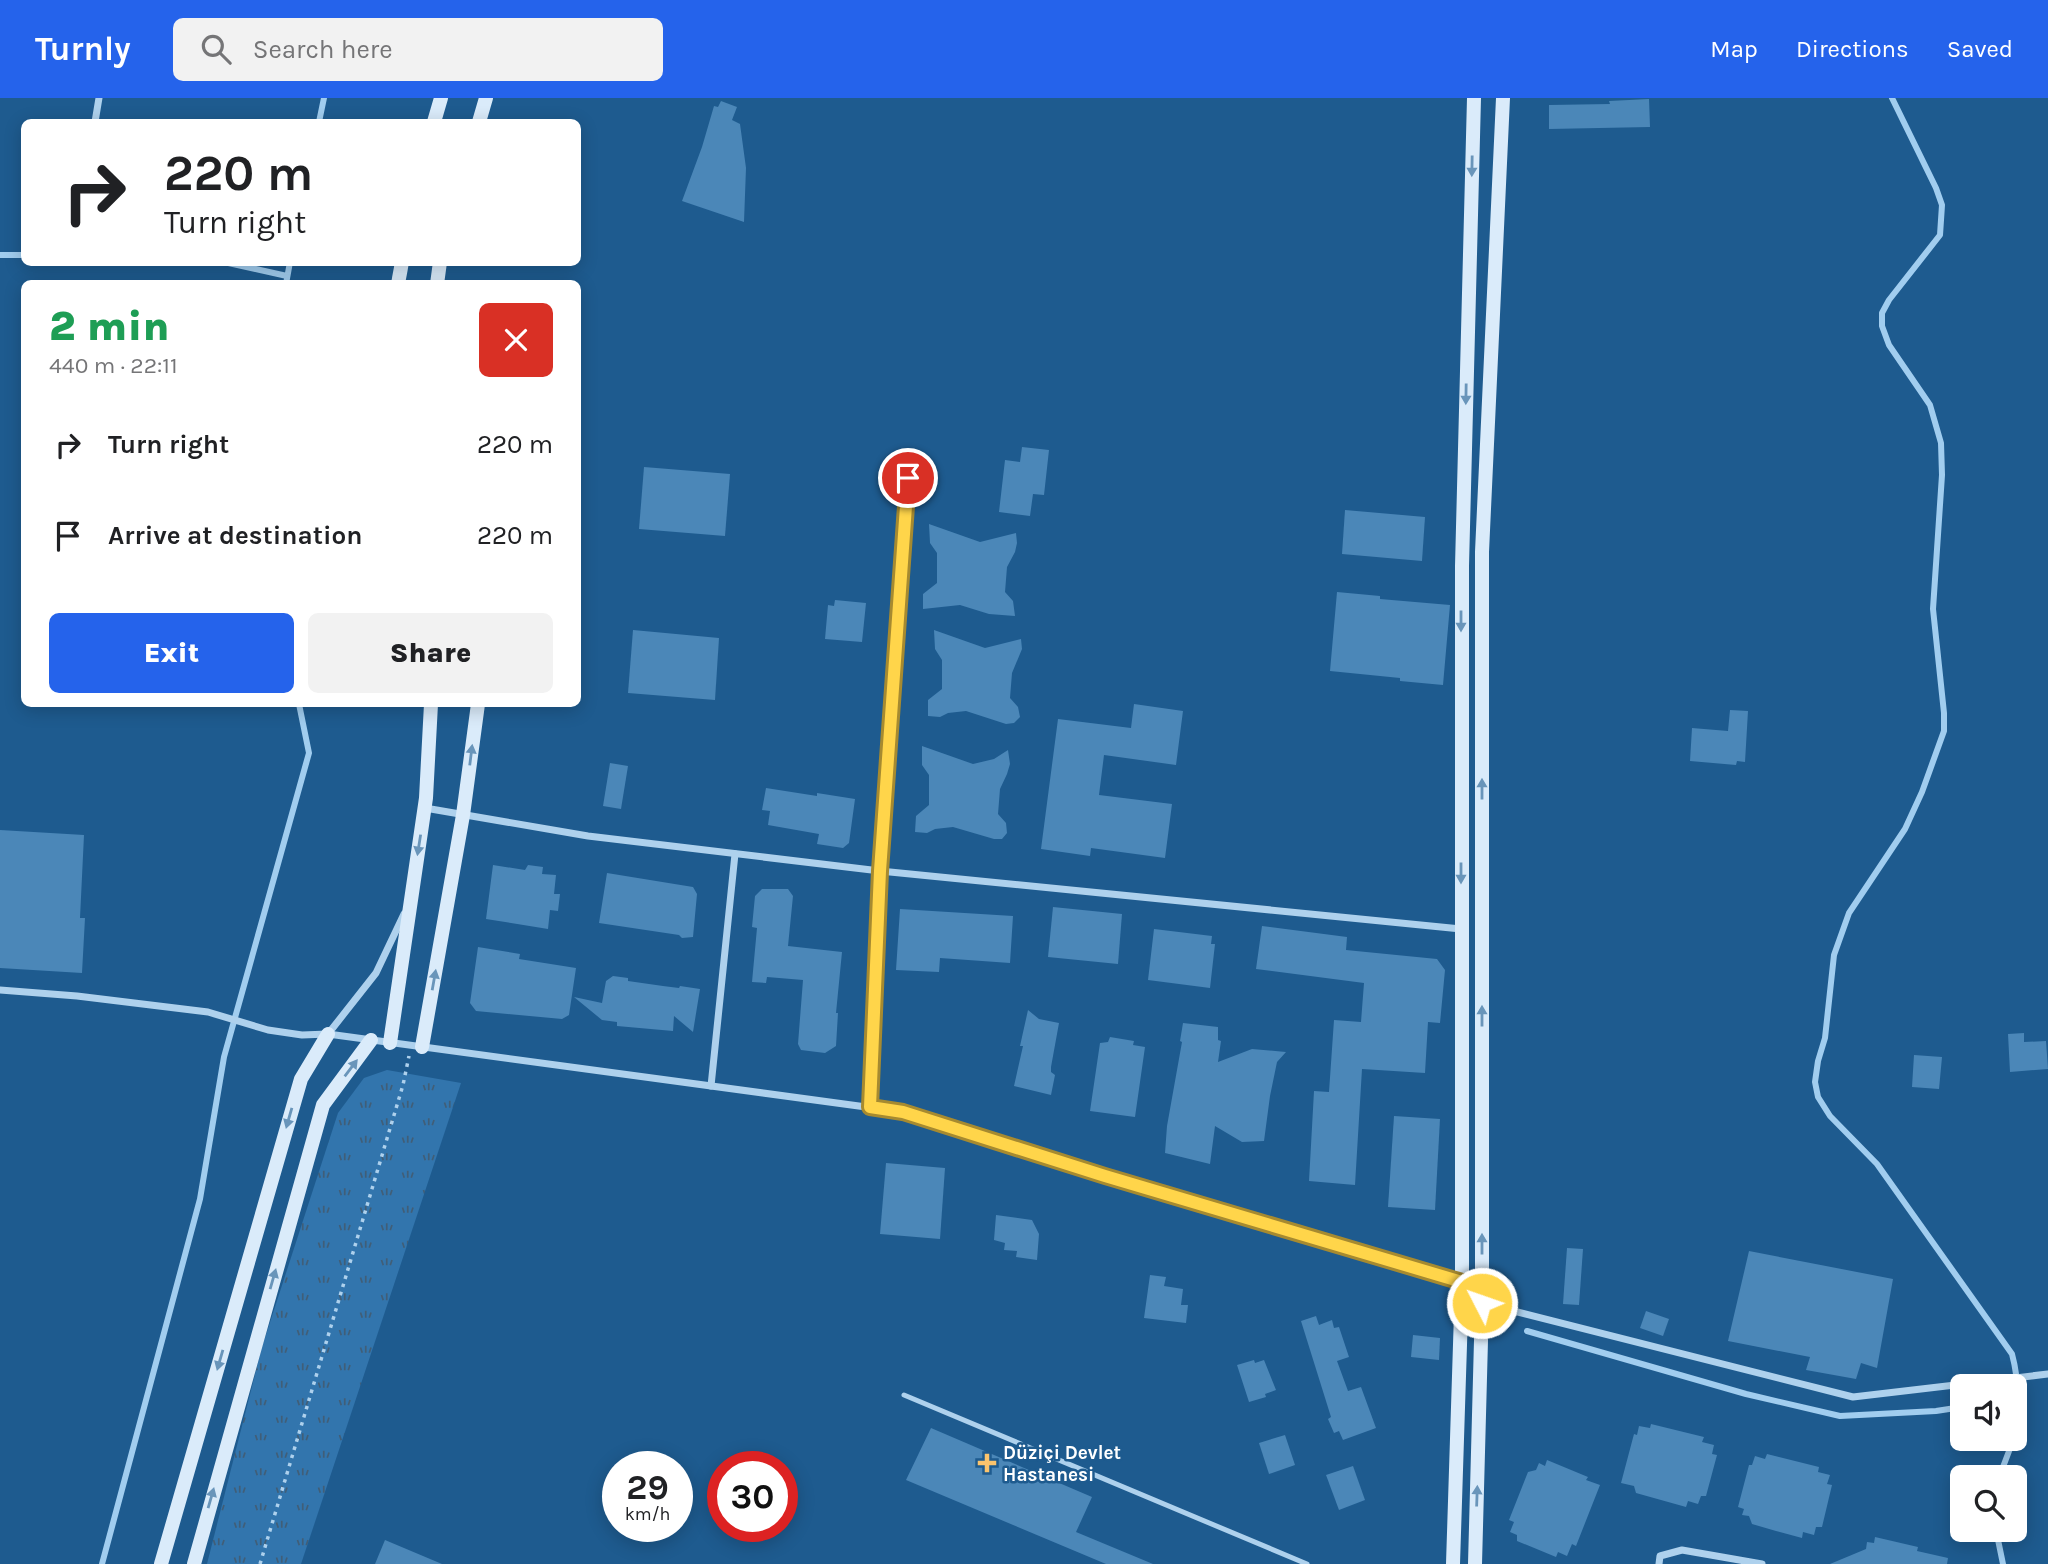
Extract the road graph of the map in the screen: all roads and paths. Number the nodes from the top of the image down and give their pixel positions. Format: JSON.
{"nodes":[{"id":1,"x":99,"y":98,"type":"edge"},
{"id":2,"x":441,"y":98,"type":"edge"},
{"id":3,"x":486,"y":98,"type":"edge"},
{"id":4,"x":1474,"y":98,"type":"edge"},
{"id":5,"x":1503,"y":98,"type":"edge"},
{"id":6,"x":96,"y":119,"type":"edge"},
{"id":7,"x":435,"y":119,"type":"edge"},
{"id":8,"x":480,"y":119,"type":"edge"},
{"id":9,"x":908,"y":478,"type":"dead end"},
{"id":10,"x":431,"y":707,"type":"edge"},
{"id":11,"x":478,"y":707,"type":"edge"},
{"id":12,"x":425,"y":808,"type":"junction"},
{"id":13,"x":463,"y":815,"type":"junction"},
{"id":14,"x":734,"y":854,"type":"junction"},
{"id":15,"x":880,"y":871,"type":"junction"},
{"id":16,"x":411,"y":901,"type":"junction"},
{"id":17,"x":1461,"y":929,"type":"junction"},
{"id":18,"x":0,"y":990,"type":"edge"},
{"id":19,"x":328,"y":1034,"type":"junction"},
{"id":20,"x":371,"y":1040,"type":"junction"},
{"id":21,"x":390,"y":1043,"type":"junction"},
{"id":22,"x":416,"y":1046,"type":"junction"},
{"id":23,"x":710,"y":1086,"type":"junction"},
{"id":24,"x":870,"y":1107,"type":"junction"},
{"id":25,"x":1462,"y":1282,"type":"junction"},
{"id":26,"x":1482,"y":1303,"type":"junction"},
{"id":27,"x":2048,"y":1374,"type":"edge"},
{"id":28,"x":904,"y":1395,"type":"dead end"},
{"id":29,"x":161,"y":1564,"type":"edge"},
{"id":30,"x":194,"y":1564,"type":"edge"},
{"id":31,"x":260,"y":1564,"type":"edge"},
{"id":32,"x":1307,"y":1564,"type":"edge"},
{"id":33,"x":1453,"y":1564,"type":"edge"},
{"id":34,"x":1475,"y":1564,"type":"edge"},
{"id":35,"x":1659,"y":1564,"type":"edge"},
{"id":36,"x":1762,"y":1564,"type":"edge"}],
"edges":[{"from":1,"to":6,"type":"street"},
{"from":2,"to":7,"type":"main road"},
{"from":3,"to":8,"type":"main road"},
{"from":4,"to":17,"type":"main road","one_way":true},
{"from":26,"to":5,"type":"main road","one_way":true},
{"from":9,"to":15,"type":"street"},
{"from":10,"to":12,"type":"main road"},
{"from":13,"to":11,"type":"main road","one_way":true},
{"from":12,"to":13,"type":"street"},
{"from":12,"to":16,"type":"main road","one_way":true},
{"from":13,"to":14,"type":"street"},
{"from":22,"to":13,"type":"main road","one_way":true},
{"from":14,"to":15,"type":"street"},
{"from":14,"to":23,"type":"street"},
{"from":15,"to":17,"type":"street"},
{"from":15,"to":24,"type":"street"},
{"from":16,"to":19,"type":"street"},
{"from":16,"to":21,"type":"main road"},
{"from":17,"to":25,"type":"main road"},
{"from":18,"to":19,"type":"street"},
{"from":19,"to":20,"type":"street"},
{"from":19,"to":29,"type":"main road","one_way":true},
{"from":20,"to":21,"type":"street"},
{"from":30,"to":20,"type":"main road","one_way":true},
{"from":21,"to":22,"type":"street"},
{"from":22,"to":23,"type":"street"},
{"from":22,"to":31,"type":"path"},
{"from":23,"to":24,"type":"street"},
{"from":24,"to":25,"type":"street"},
{"from":25,"to":26,"type":"street"},
{"from":25,"to":33,"type":"main road"},
{"from":26,"to":27,"type":"street"},
{"from":34,"to":26,"type":"main road","one_way":true},
{"from":28,"to":32,"type":"lane"},
{"from":35,"to":36,"type":"street"}]}
